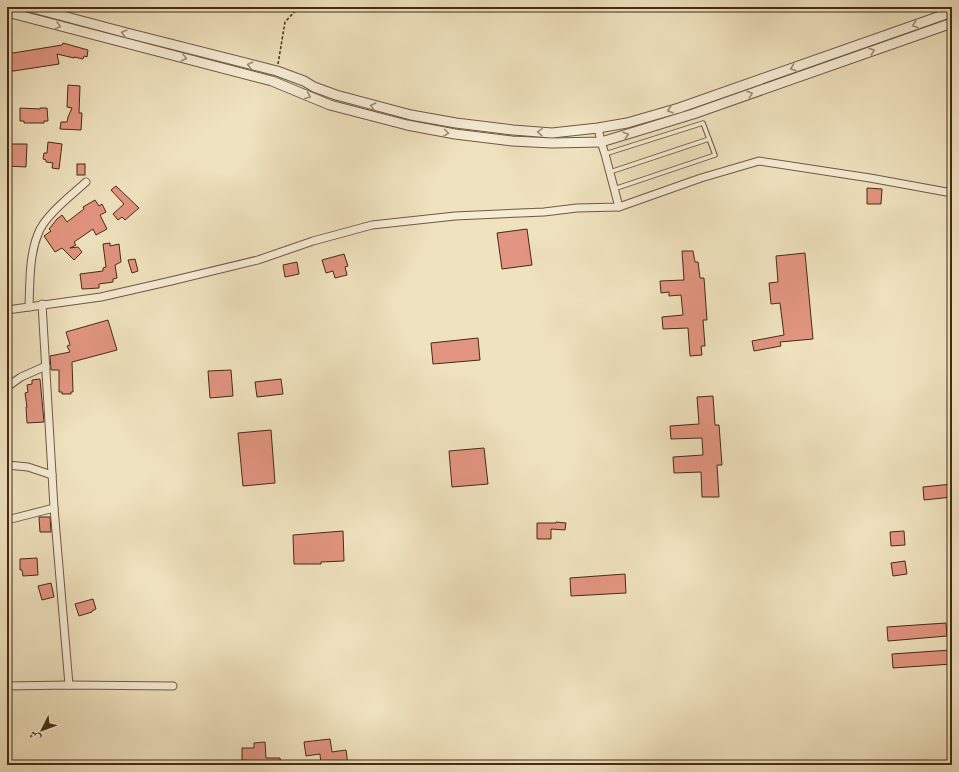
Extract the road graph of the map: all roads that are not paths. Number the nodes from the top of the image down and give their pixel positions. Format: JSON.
{"nodes":[{"id":1,"x":29,"y":7,"type":"edge"},
{"id":2,"x":45,"y":11,"type":"junction"},
{"id":3,"x":7,"y":12,"type":"edge"},
{"id":4,"x":952,"y":12,"type":"edge"},
{"id":5,"x":43,"y":22,"type":"junction"},
{"id":6,"x":952,"y":23,"type":"edge"},
{"id":7,"x":598,"y":128,"type":"junction"},
{"id":8,"x":709,"y":139,"type":"junction"},
{"id":9,"x":601,"y":142,"type":"junction"},
{"id":10,"x":605,"y":154,"type":"junction"},
{"id":11,"x":610,"y":172,"type":"junction"},
{"id":12,"x":86,"y":182,"type":"dead end"},
{"id":13,"x":614,"y":189,"type":"junction"},
{"id":14,"x":952,"y":193,"type":"edge"},
{"id":15,"x":619,"y":207,"type":"junction"},
{"id":16,"x":42,"y":304,"type":"junction"},
{"id":17,"x":29,"y":307,"type":"junction"},
{"id":18,"x":7,"y":310,"type":"edge"},
{"id":19,"x":46,"y":366,"type":"junction"},
{"id":20,"x":7,"y":387,"type":"edge"},
{"id":21,"x":7,"y":465,"type":"edge"},
{"id":22,"x":52,"y":474,"type":"junction"},
{"id":23,"x":54,"y":508,"type":"junction"},
{"id":24,"x":7,"y":520,"type":"edge"},
{"id":25,"x":68,"y":685,"type":"junction"},
{"id":26,"x":7,"y":686,"type":"edge"},
{"id":27,"x":173,"y":686,"type":"dead end"}],
"edges":[{"from":1,"to":2,"type":"street"},
{"from":2,"to":5,"type":"street"},
{"from":7,"to":2,"type":"street","one_way":true},
{"from":3,"to":5,"type":"street"},
{"from":4,"to":7,"type":"street","one_way":true},
{"from":5,"to":9,"type":"street","one_way":true},
{"from":9,"to":6,"type":"street","one_way":true},
{"from":7,"to":9,"type":"street"},
{"from":8,"to":10,"type":"lane"},
{"from":8,"to":11,"type":"lane"},
{"from":8,"to":13,"type":"lane"},
{"from":9,"to":10,"type":"street"},
{"from":10,"to":11,"type":"street"},
{"from":11,"to":13,"type":"street"},
{"from":12,"to":17,"type":"street"},
{"from":13,"to":15,"type":"street"},
{"from":14,"to":15,"type":"street"},
{"from":15,"to":16,"type":"street"},
{"from":16,"to":17,"type":"street"},
{"from":16,"to":19,"type":"street"},
{"from":17,"to":18,"type":"street"},
{"from":19,"to":20,"type":"street"},
{"from":19,"to":22,"type":"street"},
{"from":21,"to":22,"type":"street"},
{"from":22,"to":23,"type":"street"},
{"from":23,"to":24,"type":"street"},
{"from":23,"to":25,"type":"street"},
{"from":25,"to":26,"type":"street"},
{"from":25,"to":27,"type":"street"}]}
